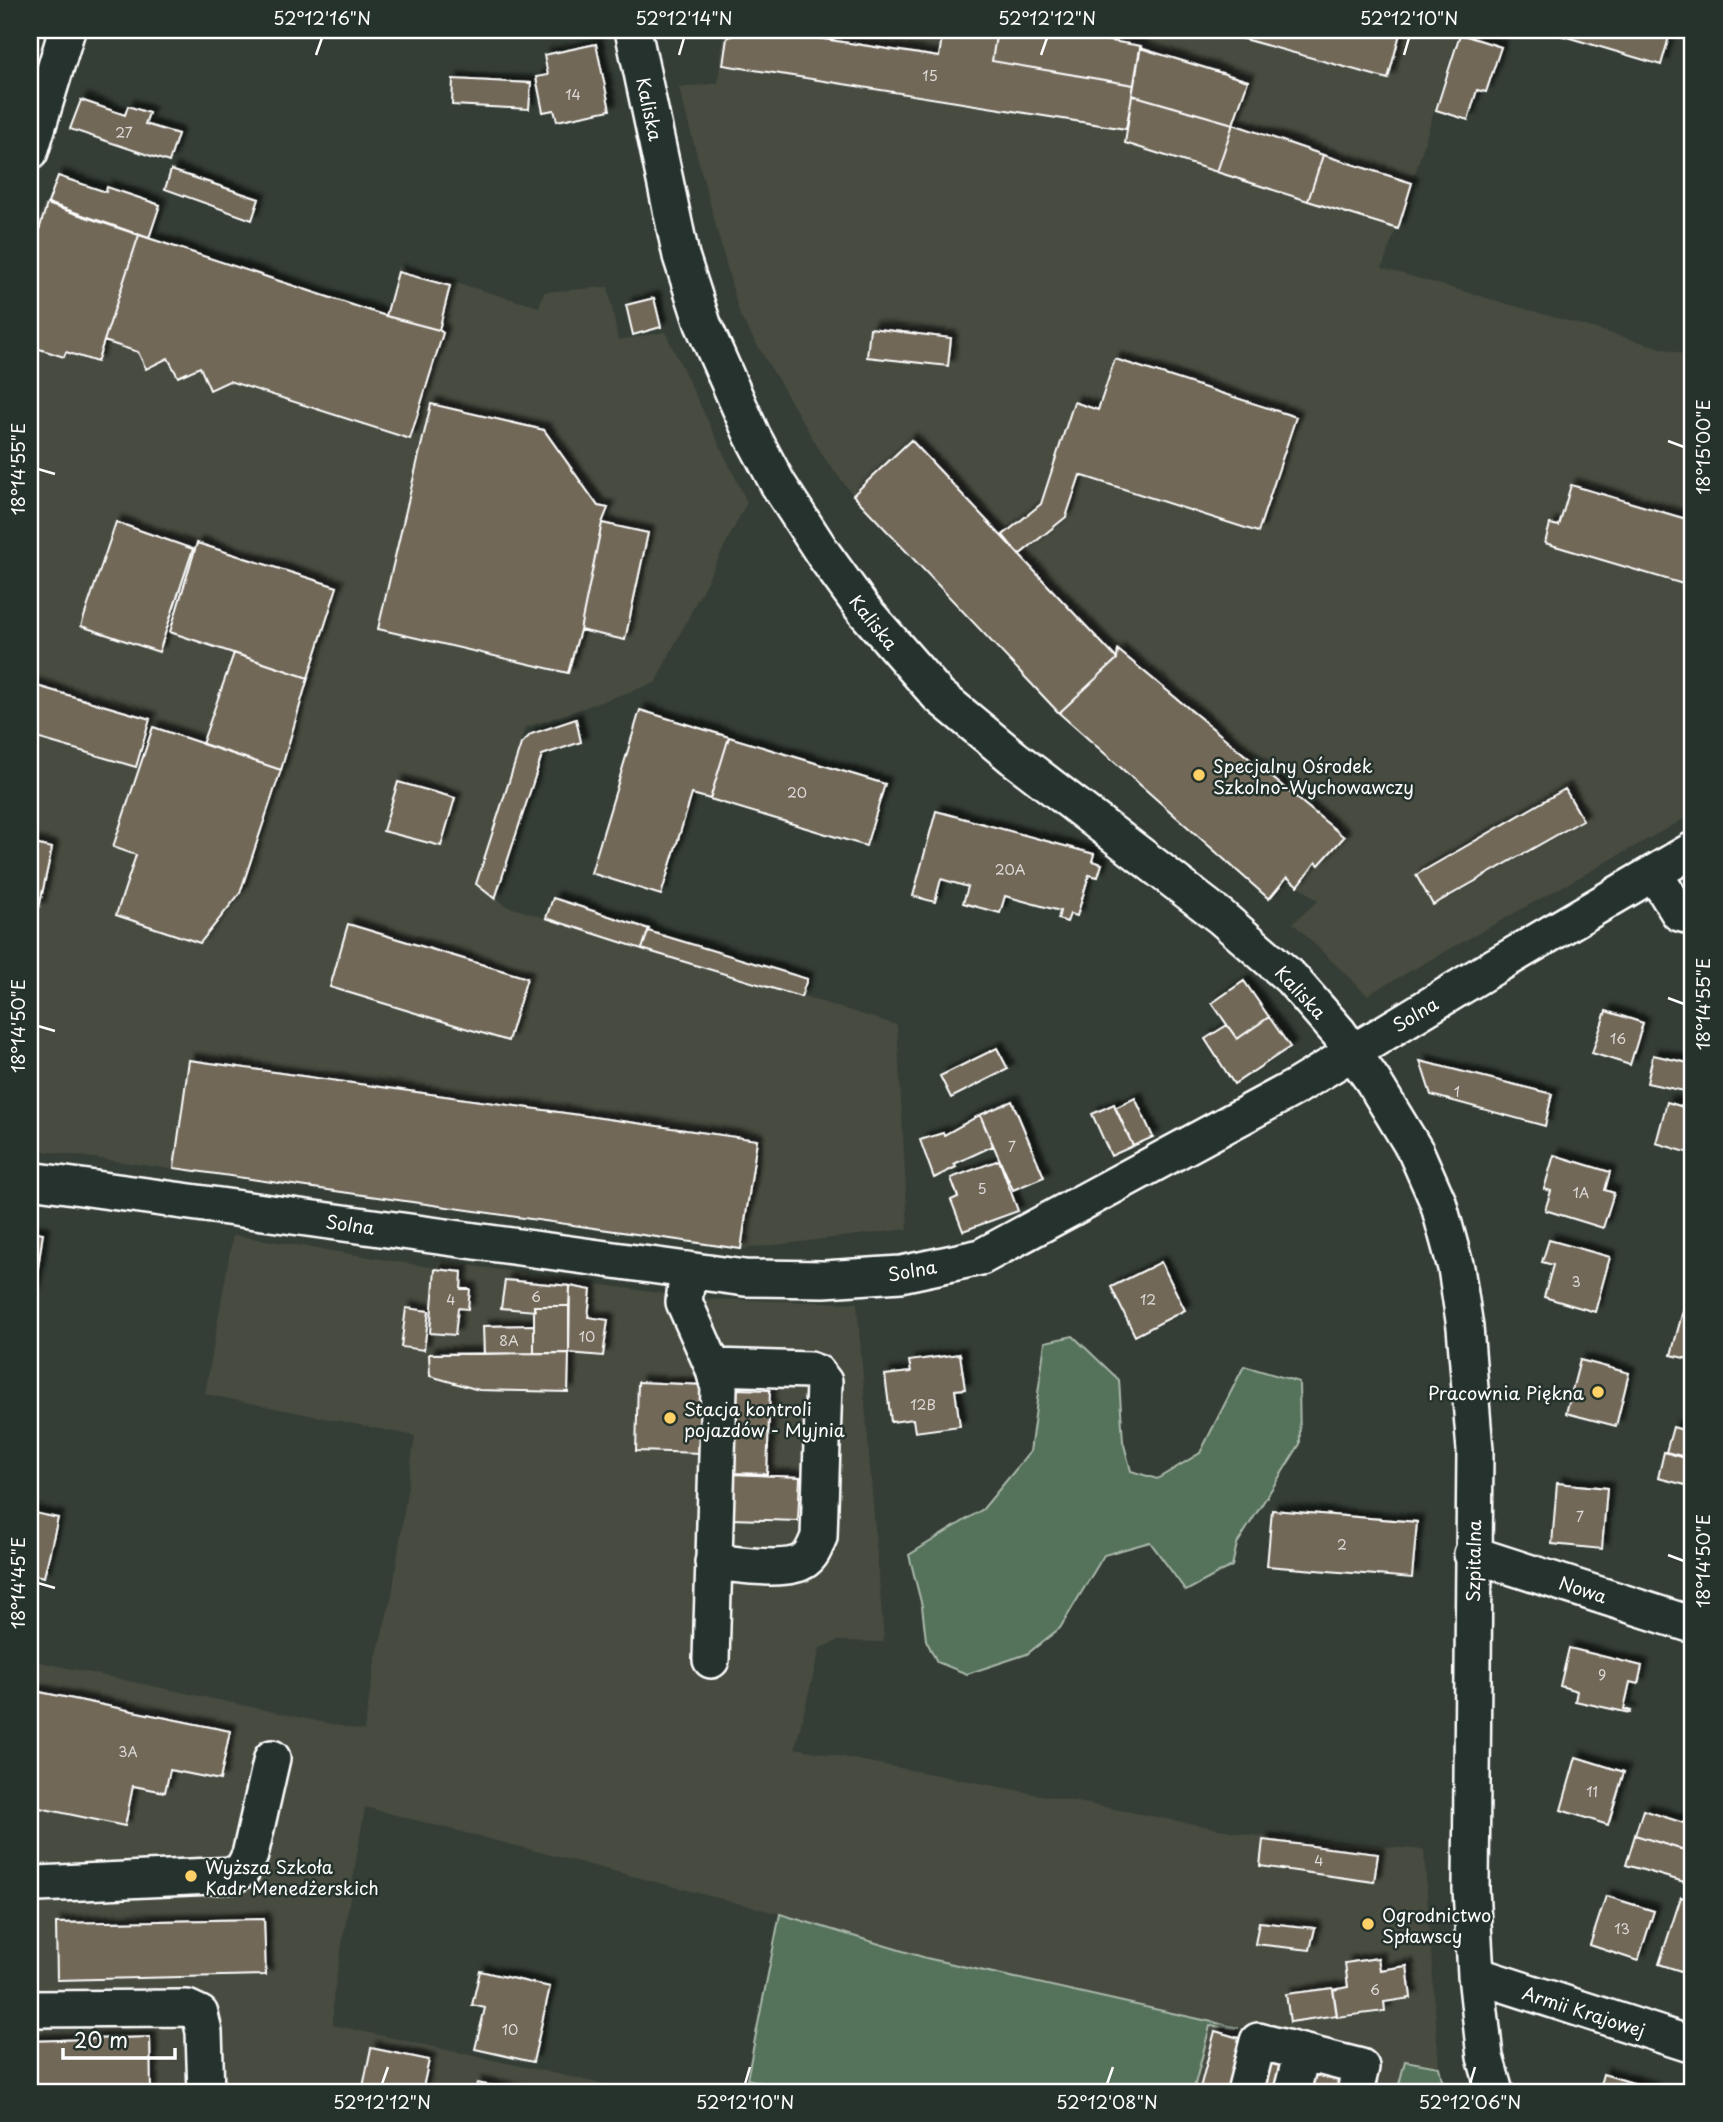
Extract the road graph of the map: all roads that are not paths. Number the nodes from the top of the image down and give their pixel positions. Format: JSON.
{"nodes":[{"id":1,"x":67,"y":30,"type":"edge"},
{"id":2,"x":633,"y":30,"type":"edge"},
{"id":3,"x":30,"y":152,"type":"edge"},
{"id":4,"x":1693,"y":850,"type":"edge"},
{"id":5,"x":1654,"y":873,"type":"junction"},
{"id":6,"x":1693,"y":917,"type":"edge"},
{"id":7,"x":1354,"y":1053,"type":"junction"},
{"id":8,"x":30,"y":1180,"type":"edge"},
{"id":9,"x":688,"y":1270,"type":"junction"},
{"id":10,"x":713,"y":1367,"type":"junction"},
{"id":11,"x":1472,"y":1554,"type":"junction"},
{"id":12,"x":713,"y":1562,"type":"junction"},
{"id":13,"x":1693,"y":1625,"type":"edge"},
{"id":14,"x":711,"y":1660,"type":"dead end"},
{"id":15,"x":272,"y":1758,"type":"dead end"},
{"id":16,"x":30,"y":1886,"type":"edge"},
{"id":17,"x":1476,"y":1975,"type":"junction"},
{"id":18,"x":30,"y":2009,"type":"edge"},
{"id":19,"x":1693,"y":2045,"type":"edge"},
{"id":20,"x":1302,"y":2052,"type":"junction"},
{"id":21,"x":206,"y":2092,"type":"edge"},
{"id":22,"x":1245,"y":2092,"type":"edge"},
{"id":23,"x":1292,"y":2092,"type":"edge"},
{"id":24,"x":1355,"y":2092,"type":"edge"},
{"id":25,"x":1495,"y":2092,"type":"edge"}],
"edges":[{"from":1,"to":3,"type":"street"},
{"from":2,"to":7,"type":"street","name":"Kaliska"},
{"from":4,"to":5,"type":"street","name":"Solna"},
{"from":5,"to":6,"type":"street"},
{"from":5,"to":7,"type":"street","name":"Solna"},
{"from":7,"to":9,"type":"street","name":"Solna"},
{"from":7,"to":11,"type":"street","name":"Szpitalna"},
{"from":8,"to":9,"type":"street","name":"Solna"},
{"from":9,"to":10,"type":"street"},
{"from":10,"to":12,"type":"street"},
{"from":10,"to":12,"type":"street"},
{"from":11,"to":13,"type":"street","name":"Nowa"},
{"from":11,"to":17,"type":"street","name":"Szpitalna"},
{"from":12,"to":14,"type":"street"},
{"from":15,"to":16,"type":"street"},
{"from":17,"to":19,"type":"street","name":"Armii Krajowej"},
{"from":17,"to":25,"type":"street","name":"Szpitalna"},
{"from":18,"to":21,"type":"street"},
{"from":20,"to":22,"type":"street"},
{"from":20,"to":23,"type":"street"},
{"from":20,"to":24,"type":"street"}]}
